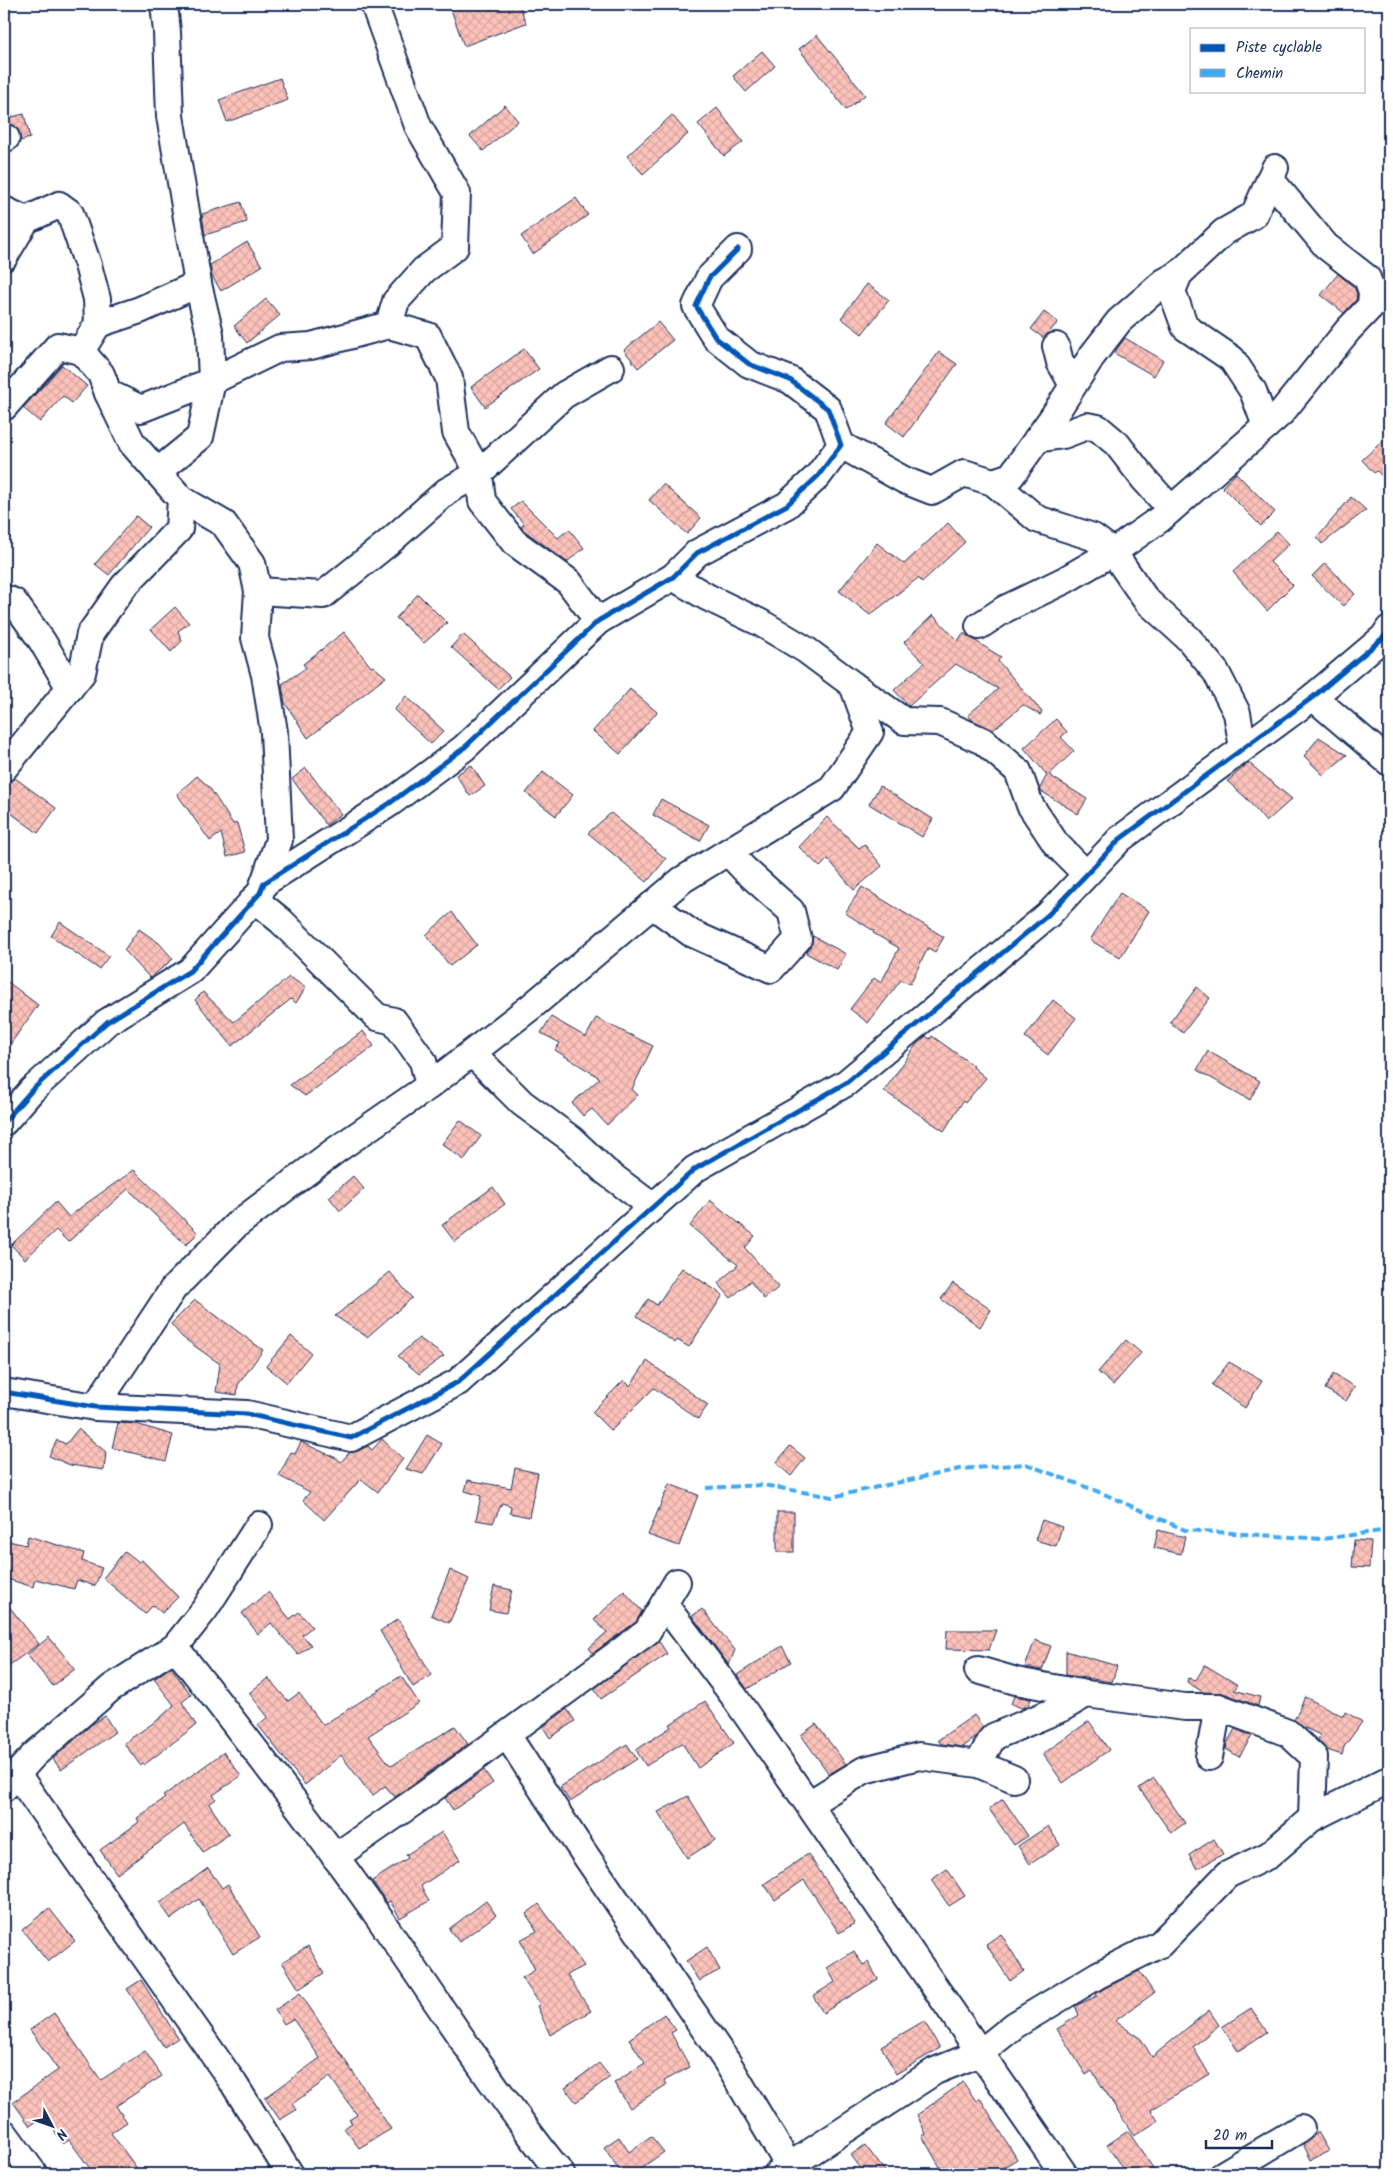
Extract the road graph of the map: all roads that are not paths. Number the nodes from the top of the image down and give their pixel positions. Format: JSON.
{"nodes":[{"id":1,"x":164,"y":4,"type":"edge"},
{"id":2,"x":374,"y":4,"type":"edge"},
{"id":3,"x":15,"y":215,"type":"edge"},
{"id":4,"x":738,"y":249,"type":"dead end"},
{"id":5,"x":4,"y":256,"type":"edge"},
{"id":6,"x":1179,"y":274,"type":"junction"},
{"id":7,"x":198,"y":284,"type":"junction"},
{"id":8,"x":98,"y":324,"type":"junction"},
{"id":9,"x":389,"y":325,"type":"junction"},
{"id":10,"x":1056,"y":346,"type":"dead end"},
{"id":11,"x":82,"y":351,"type":"junction"},
{"id":12,"x":611,"y":368,"type":"dead end"},
{"id":13,"x":212,"y":382,"type":"junction"},
{"id":14,"x":1073,"y":384,"type":"junction"},
{"id":15,"x":108,"y":393,"type":"junction"},
{"id":16,"x":4,"y":407,"type":"edge"},
{"id":17,"x":1266,"y":426,"type":"junction"},
{"id":18,"x":1037,"y":439,"type":"junction"},
{"id":19,"x":841,"y":445,"type":"junction"},
{"id":20,"x":157,"y":472,"type":"junction"},
{"id":21,"x":479,"y":473,"type":"junction"},
{"id":22,"x":993,"y":482,"type":"junction"},
{"id":23,"x":181,"y":499,"type":"junction"},
{"id":24,"x":1171,"y":509,"type":"junction"},
{"id":25,"x":1113,"y":552,"type":"junction"},
{"id":26,"x":673,"y":577,"type":"junction"},
{"id":27,"x":258,"y":591,"type":"junction"},
{"id":28,"x":4,"y":598,"type":"edge"},
{"id":29,"x":598,"y":621,"type":"junction"},
{"id":30,"x":979,"y":626,"type":"dead end"},
{"id":31,"x":1389,"y":628,"type":"edge"},
{"id":32,"x":853,"y":685,"type":"junction"},
{"id":33,"x":70,"y":688,"type":"junction"},
{"id":34,"x":1313,"y":696,"type":"junction"},
{"id":35,"x":904,"y":721,"type":"junction"},
{"id":36,"x":870,"y":732,"type":"junction"},
{"id":37,"x":1243,"y":748,"type":"junction"},
{"id":38,"x":1389,"y":762,"type":"edge"},
{"id":39,"x":4,"y":768,"type":"edge"},
{"id":40,"x":728,"y":852,"type":"junction"},
{"id":41,"x":1086,"y":874,"type":"junction"},
{"id":42,"x":259,"y":891,"type":"junction"},
{"id":43,"x":652,"y":905,"type":"junction"},
{"id":44,"x":472,"y":1053,"type":"junction"},
{"id":45,"x":429,"y":1086,"type":"junction"},
{"id":46,"x":4,"y":1122,"type":"edge"},
{"id":47,"x":653,"y":1207,"type":"junction"},
{"id":48,"x":4,"y":1392,"type":"edge"},
{"id":49,"x":95,"y":1407,"type":"junction"},
{"id":50,"x":258,"y":1525,"type":"dead end"},
{"id":51,"x":677,"y":1582,"type":"dead end"},
{"id":52,"x":664,"y":1604,"type":"junction"},
{"id":53,"x":175,"y":1647,"type":"junction"},
{"id":54,"x":978,"y":1670,"type":"dead end"},
{"id":55,"x":1086,"y":1694,"type":"junction"},
{"id":56,"x":1218,"y":1707,"type":"junction"},
{"id":57,"x":507,"y":1735,"type":"junction"},
{"id":58,"x":1209,"y":1757,"type":"dead end"},
{"id":59,"x":978,"y":1764,"type":"junction"},
{"id":60,"x":1014,"y":1779,"type":"dead end"},
{"id":61,"x":10,"y":1781,"type":"edge"},
{"id":62,"x":1388,"y":1788,"type":"edge"},
{"id":63,"x":809,"y":1804,"type":"junction"},
{"id":64,"x":1312,"y":1818,"type":"junction"},
{"id":65,"x":335,"y":1857,"type":"junction"},
{"id":66,"x":980,"y":2053,"type":"junction"},
{"id":67,"x":1301,"y":2128,"type":"dead end"},
{"id":68,"x":4,"y":2133,"type":"edge"},
{"id":69,"x":783,"y":2170,"type":"edge"},
{"id":70,"x":34,"y":2174,"type":"edge"},
{"id":71,"x":290,"y":2174,"type":"edge"},
{"id":72,"x":561,"y":2174,"type":"edge"},
{"id":73,"x":1064,"y":2174,"type":"edge"},
{"id":74,"x":1224,"y":2174,"type":"edge"}],
"edges":[{"from":1,"to":7,"type":"street"},
{"from":2,"to":9,"type":"street"},
{"from":3,"to":5,"type":"street"},
{"from":3,"to":8,"type":"street"},
{"from":4,"to":19,"type":"street"},
{"from":6,"to":14,"type":"street"},
{"from":6,"to":17,"type":"street"},
{"from":6,"to":17,"type":"street"},
{"from":7,"to":8,"type":"street"},
{"from":7,"to":13,"type":"street"},
{"from":8,"to":11,"type":"street"},
{"from":9,"to":13,"type":"street"},
{"from":9,"to":21,"type":"street"},
{"from":10,"to":14,"type":"street"},
{"from":11,"to":15,"type":"street"},
{"from":11,"to":16,"type":"street"},
{"from":12,"to":21,"type":"street"},
{"from":13,"to":15,"type":"street"},
{"from":13,"to":20,"type":"street"},
{"from":14,"to":18,"type":"street"},
{"from":15,"to":20,"type":"street"},
{"from":17,"to":24,"type":"street"},
{"from":18,"to":22,"type":"street"},
{"from":18,"to":24,"type":"street"},
{"from":19,"to":22,"type":"street"},
{"from":19,"to":26,"type":"street"},
{"from":20,"to":23,"type":"street"},
{"from":21,"to":27,"type":"street"},
{"from":21,"to":29,"type":"street"},
{"from":22,"to":25,"type":"street"},
{"from":23,"to":27,"type":"street"},
{"from":23,"to":33,"type":"street"},
{"from":24,"to":25,"type":"street"},
{"from":25,"to":30,"type":"street"},
{"from":25,"to":37,"type":"street"},
{"from":26,"to":29,"type":"street"},
{"from":26,"to":32,"type":"street"},
{"from":27,"to":42,"type":"street"},
{"from":28,"to":33,"type":"street"},
{"from":29,"to":42,"type":"street"},
{"from":31,"to":34,"type":"street"},
{"from":32,"to":35,"type":"street"},
{"from":32,"to":36,"type":"street"},
{"from":33,"to":39,"type":"street"},
{"from":34,"to":37,"type":"street"},
{"from":34,"to":38,"type":"street"},
{"from":35,"to":36,"type":"street"},
{"from":35,"to":41,"type":"street"},
{"from":36,"to":40,"type":"street"},
{"from":37,"to":41,"type":"street"},
{"from":40,"to":43,"type":"street"},
{"from":40,"to":43,"type":"street"},
{"from":41,"to":47,"type":"street"},
{"from":42,"to":45,"type":"street"},
{"from":42,"to":46,"type":"street"},
{"from":43,"to":44,"type":"street"},
{"from":44,"to":45,"type":"street"},
{"from":44,"to":47,"type":"street"},
{"from":45,"to":49,"type":"street"},
{"from":47,"to":49,"type":"street"},
{"from":48,"to":49,"type":"street"},
{"from":50,"to":53,"type":"street"},
{"from":51,"to":52,"type":"street"},
{"from":52,"to":57,"type":"street"},
{"from":52,"to":63,"type":"street"},
{"from":53,"to":61,"type":"street"},
{"from":53,"to":65,"type":"street"},
{"from":54,"to":55,"type":"street"},
{"from":55,"to":56,"type":"street"},
{"from":55,"to":59,"type":"street"},
{"from":56,"to":58,"type":"street"},
{"from":56,"to":64,"type":"street"},
{"from":57,"to":65,"type":"street"},
{"from":57,"to":69,"type":"street"},
{"from":59,"to":60,"type":"street"},
{"from":59,"to":63,"type":"street"},
{"from":61,"to":71,"type":"street"},
{"from":62,"to":64,"type":"street"},
{"from":63,"to":66,"type":"street"},
{"from":64,"to":66,"type":"street"},
{"from":65,"to":72,"type":"street"},
{"from":66,"to":69,"type":"street"},
{"from":66,"to":73,"type":"street"},
{"from":67,"to":74,"type":"street"},
{"from":68,"to":70,"type":"street"}]}
